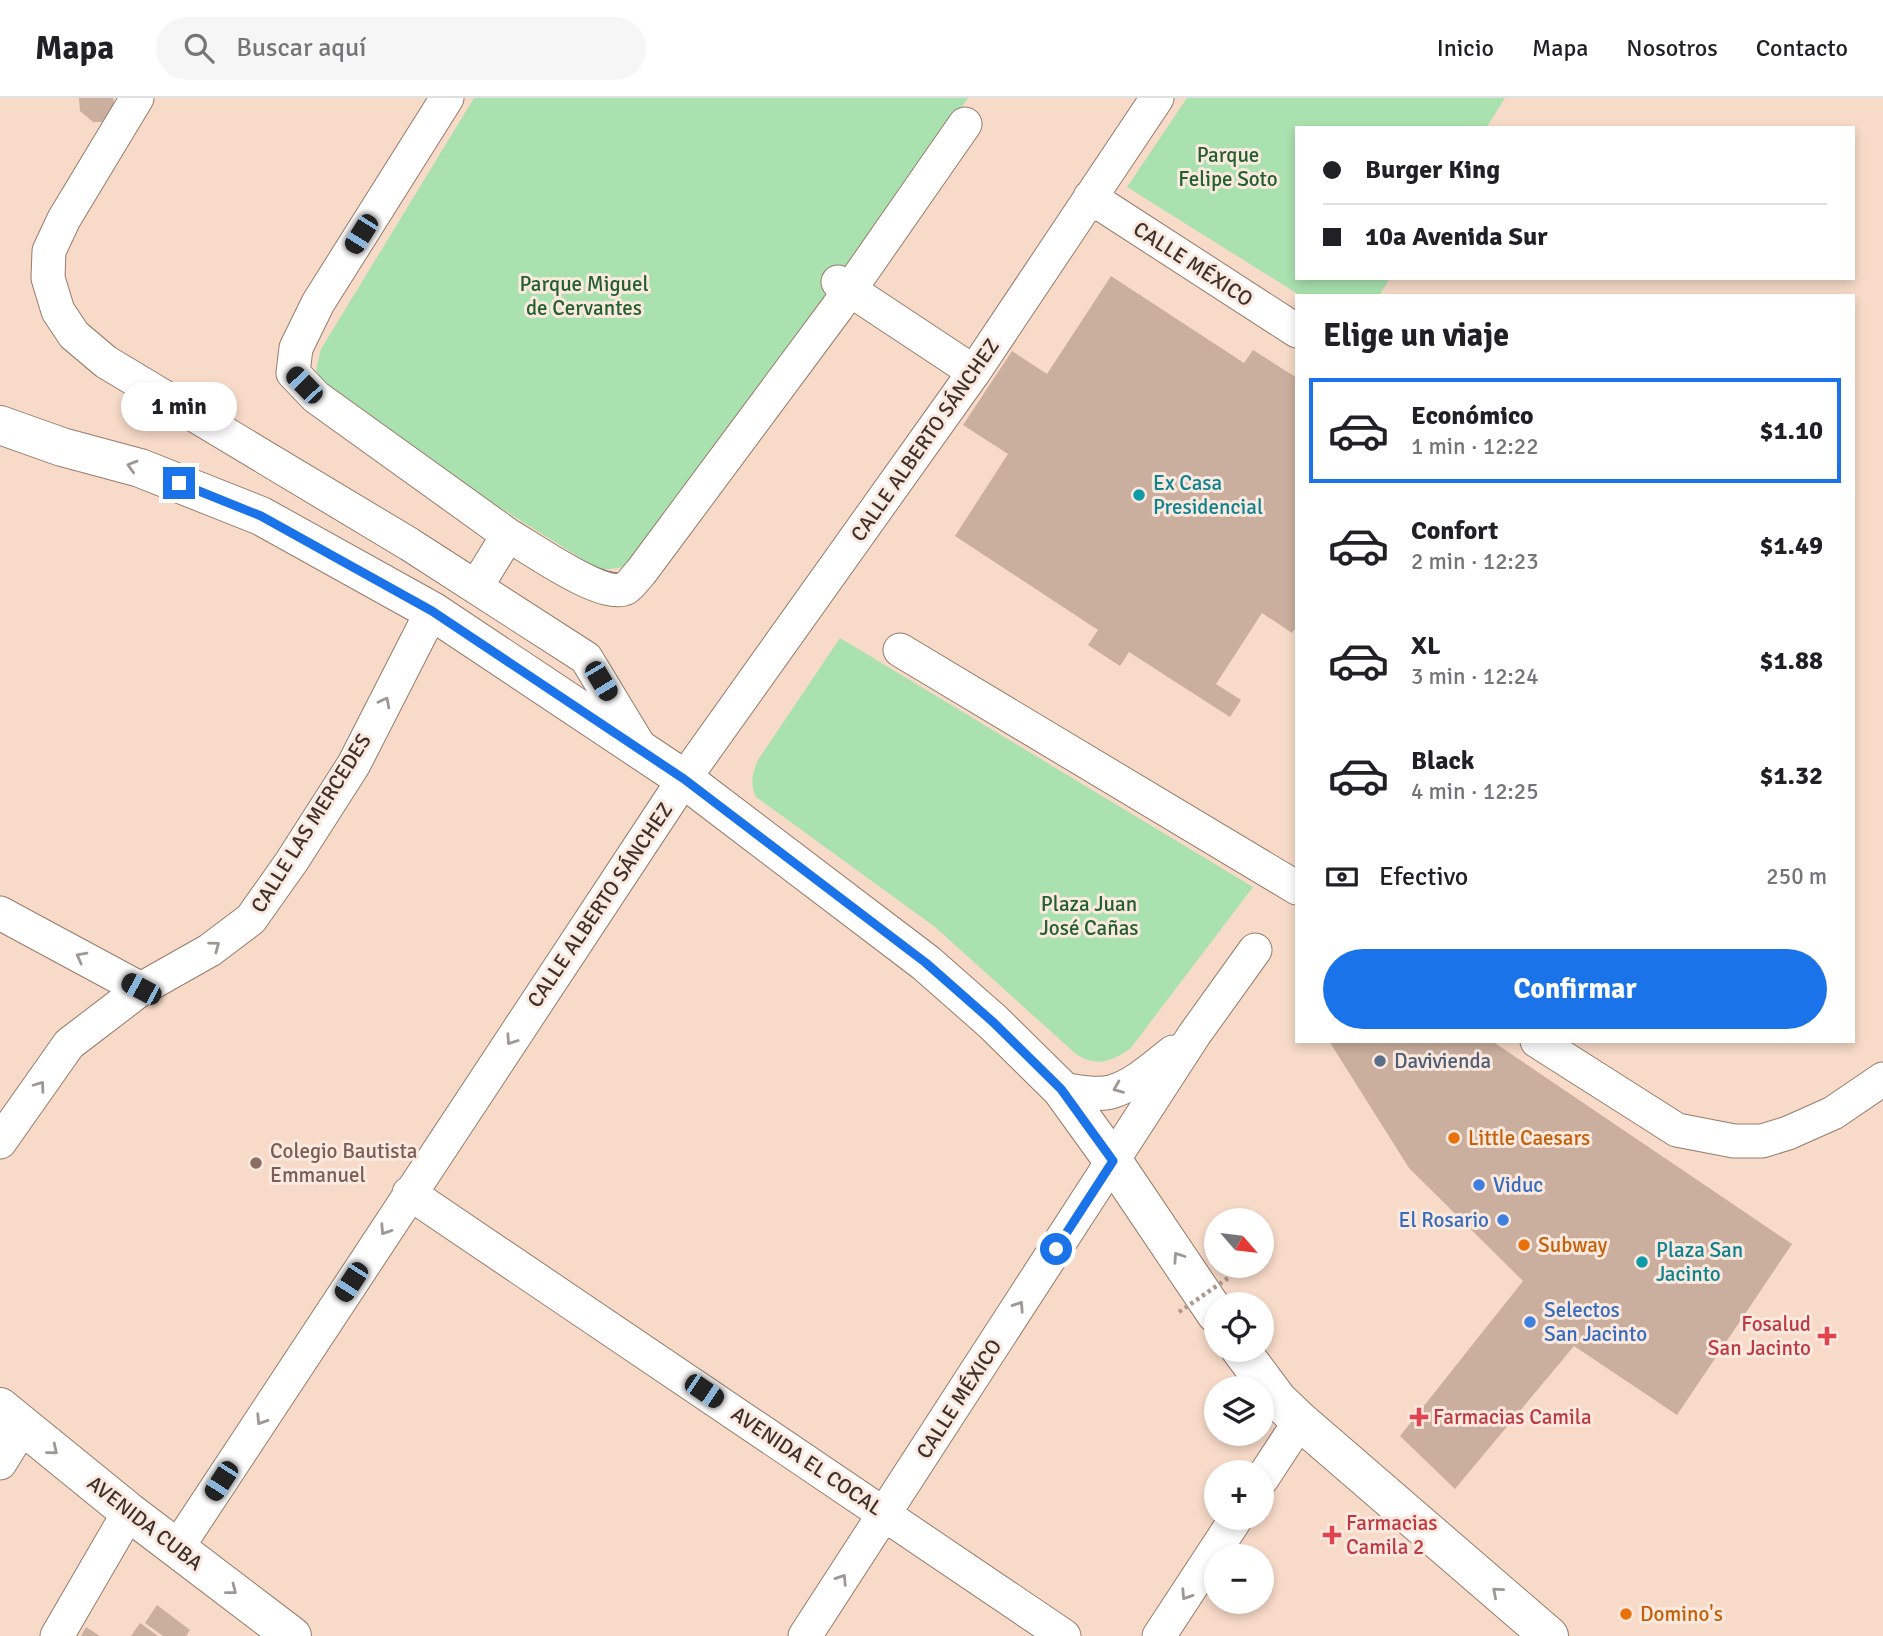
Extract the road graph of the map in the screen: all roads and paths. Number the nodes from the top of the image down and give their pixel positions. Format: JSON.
{"nodes":[{"id":1,"x":137,"y":98,"type":"edge"},
{"id":2,"x":447,"y":98,"type":"edge"},
{"id":3,"x":1157,"y":98,"type":"edge"},
{"id":4,"x":965,"y":124,"type":"dead end"},
{"id":5,"x":1090,"y":197,"type":"junction"},
{"id":6,"x":844,"y":286,"type":"junction"},
{"id":7,"x":1295,"y":330,"type":"edge"},
{"id":8,"x":974,"y":372,"type":"junction"},
{"id":9,"x":0,"y":425,"type":"edge"},
{"id":10,"x":508,"y":535,"type":"junction"},
{"id":11,"x":476,"y":587,"type":"junction"},
{"id":12,"x":432,"y":611,"type":"junction"},
{"id":13,"x":900,"y":650,"type":"dead end"},
{"id":14,"x":643,"y":752,"type":"junction"},
{"id":15,"x":684,"y":779,"type":"junction"},
{"id":16,"x":1295,"y":886,"type":"edge"},
{"id":17,"x":0,"y":914,"type":"edge"},
{"id":18,"x":1255,"y":950,"type":"dead end"},
{"id":19,"x":141,"y":989,"type":"junction"},
{"id":20,"x":1194,"y":1035,"type":"junction"},
{"id":21,"x":1540,"y":1043,"type":"edge"},
{"id":22,"x":1883,"y":1079,"type":"edge"},
{"id":23,"x":1061,"y":1089,"type":"junction"},
{"id":24,"x":0,"y":1142,"type":"edge"},
{"id":25,"x":1113,"y":1161,"type":"junction"},
{"id":26,"x":410,"y":1193,"type":"junction"},
{"id":27,"x":1229,"y":1278,"type":"edge"},
{"id":28,"x":1198,"y":1313,"type":"edge"},
{"id":29,"x":1250,"y":1362,"type":"edge"},
{"id":30,"x":11,"y":1417,"type":"edge"},
{"id":31,"x":1300,"y":1421,"type":"junction"},
{"id":32,"x":1274,"y":1461,"type":"edge"},
{"id":33,"x":0,"y":1463,"type":"edge"},
{"id":34,"x":129,"y":1513,"type":"junction"},
{"id":35,"x":884,"y":1514,"type":"junction"},
{"id":36,"x":1228,"y":1530,"type":"edge"},
{"id":37,"x":177,"y":1548,"type":"junction"},
{"id":38,"x":1536,"y":1632,"type":"edge"},
{"id":39,"x":57,"y":1636,"type":"edge"},
{"id":40,"x":292,"y":1636,"type":"edge"},
{"id":41,"x":805,"y":1636,"type":"edge"},
{"id":42,"x":1064,"y":1636,"type":"edge"},
{"id":43,"x":1159,"y":1636,"type":"edge"}],
"edges":[{"from":1,"to":11,"type":"street"},
{"from":2,"to":10,"type":"street"},
{"from":3,"to":5,"type":"street","name":"CALLE ALBERTO SÁNCHEZ"},
{"from":4,"to":6,"type":"street"},
{"from":5,"to":7,"type":"street","name":"CALLE MÉXICO"},
{"from":5,"to":8,"type":"street","name":"CALLE ALBERTO SÁNCHEZ"},
{"from":6,"to":8,"type":"street"},
{"from":6,"to":10,"type":"street"},
{"from":8,"to":15,"type":"street","name":"CALLE ALBERTO SÁNCHEZ"},
{"from":12,"to":9,"type":"main road","one_way":true},
{"from":10,"to":11,"type":"street"},
{"from":11,"to":14,"type":"street"},
{"from":12,"to":14,"type":"main road"},
{"from":19,"to":12,"type":"street","name":"CALLE LAS MERCEDES","one_way":true},
{"from":13,"to":16,"type":"street"},
{"from":14,"to":15,"type":"main road"},
{"from":15,"to":23,"type":"main road"},
{"from":15,"to":26,"type":"street","name":"CALLE ALBERTO SÁNCHEZ","one_way":true},
{"from":19,"to":17,"type":"street","one_way":true},
{"from":18,"to":20,"type":"street"},
{"from":24,"to":19,"type":"street","name":"CALLE LAS MERCEDES","one_way":true},
{"from":20,"to":23,"type":"street","one_way":true},
{"from":20,"to":25,"type":"street","name":"CALLE MÉXICO"},
{"from":21,"to":22,"type":"street"},
{"from":23,"to":25,"type":"main road"},
{"from":28,"to":25,"type":"main road","one_way":true},
{"from":35,"to":25,"type":"street","name":"CALLE MÉXICO","one_way":true},
{"from":26,"to":35,"type":"street","name":"AVENIDA EL COCAL"},
{"from":26,"to":37,"type":"street","name":"CALLE ALBERTO SÁNCHEZ","one_way":true},
{"from":27,"to":28,"type":"path","bridge":true},
{"from":29,"to":31,"type":"main road"},
{"from":30,"to":33,"type":"street"},
{"from":30,"to":34,"type":"main road","name":"AVENIDA CUBA","one_way":true},
{"from":31,"to":32,"type":"street"},
{"from":38,"to":31,"type":"main road","one_way":true},
{"from":34,"to":37,"type":"main road","name":"AVENIDA CUBA"},
{"from":34,"to":39,"type":"street"},
{"from":41,"to":35,"type":"street","name":"CALLE MÉXICO","one_way":true},
{"from":35,"to":42,"type":"street","name":"AVENIDA EL COCAL"},
{"from":36,"to":43,"type":"street","one_way":true},
{"from":37,"to":40,"type":"main road","name":"AVENIDA CUBA","one_way":true}]}
